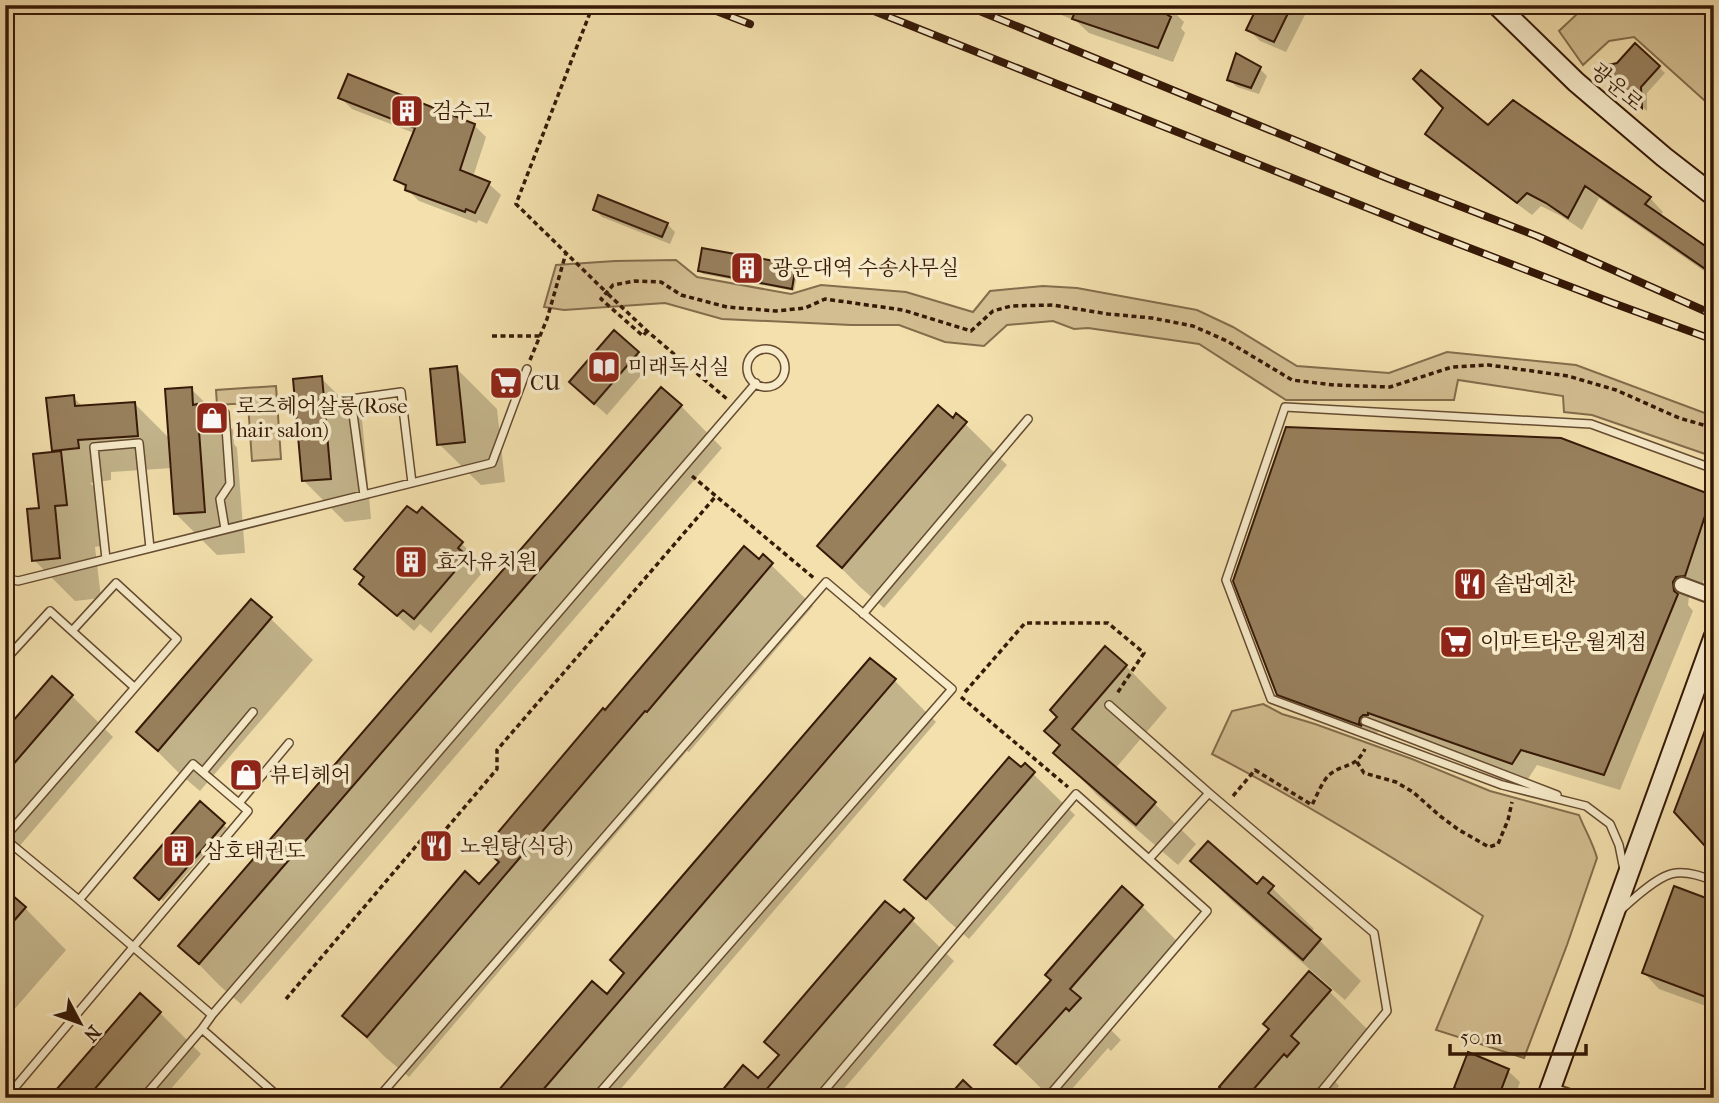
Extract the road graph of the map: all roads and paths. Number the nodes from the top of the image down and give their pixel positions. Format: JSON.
{"nodes":[{"id":1,"x":593,"y":5,"type":"edge"},
{"id":2,"x":1497,"y":5,"type":"edge"},
{"id":3,"x":1714,"y":197,"type":"edge"},
{"id":4,"x":566,"y":253,"type":"junction"},
{"id":5,"x":647,"y":331,"type":"junction"},
{"id":6,"x":492,"y":336,"type":"dead end"},
{"id":7,"x":540,"y":336,"type":"junction"},
{"id":8,"x":527,"y":369,"type":"joint"},
{"id":9,"x":756,"y":383,"type":"junction"},
{"id":10,"x":736,"y":406,"type":"junction"},
{"id":11,"x":225,"y":412,"type":"dead end"},
{"id":12,"x":1028,"y":419,"type":"dead end"},
{"id":13,"x":1714,"y":428,"type":"edge"},
{"id":14,"x":683,"y":468,"type":"junction"},
{"id":15,"x":1714,"y":469,"type":"edge"},
{"id":16,"x":412,"y":483,"type":"junction"},
{"id":17,"x":364,"y":495,"type":"junction"},
{"id":18,"x":716,"y":496,"type":"junction"},
{"id":19,"x":225,"y":529,"type":"junction"},
{"id":20,"x":150,"y":548,"type":"junction"},
{"id":21,"x":106,"y":559,"type":"junction"},
{"id":22,"x":5,"y":578,"type":"edge"},
{"id":23,"x":823,"y":585,"type":"junction"},
{"id":24,"x":1682,"y":585,"type":"dead end"},
{"id":25,"x":1714,"y":597,"type":"edge"},
{"id":26,"x":863,"y":614,"type":"junction"},
{"id":27,"x":72,"y":631,"type":"junction"},
{"id":28,"x":1714,"y":637,"type":"edge"},
{"id":29,"x":5,"y":660,"type":"edge"},
{"id":30,"x":134,"y":687,"type":"junction"},
{"id":31,"x":1109,"y":705,"type":"joint"},
{"id":32,"x":253,"y":712,"type":"dead end"},
{"id":33,"x":1365,"y":721,"type":"dead end"},
{"id":34,"x":289,"y":743,"type":"dead end"},
{"id":35,"x":1365,"y":749,"type":"dead end"},
{"id":36,"x":1357,"y":762,"type":"junction"},
{"id":37,"x":203,"y":772,"type":"junction"},
{"id":38,"x":1209,"y":793,"type":"junction"},
{"id":39,"x":1076,"y":794,"type":"junction"},
{"id":40,"x":1512,"y":802,"type":"dead end"},
{"id":41,"x":239,"y":803,"type":"junction"},
{"id":42,"x":1224,"y":806,"type":"junction"},
{"id":43,"x":1586,"y":806,"type":"junction"},
{"id":44,"x":5,"y":838,"type":"edge"},
{"id":45,"x":1149,"y":859,"type":"junction"},
{"id":46,"x":1627,"y":880,"type":"junction"},
{"id":47,"x":1714,"y":881,"type":"edge"},
{"id":48,"x":79,"y":900,"type":"junction"},
{"id":49,"x":1613,"y":916,"type":"junction"},
{"id":50,"x":133,"y":946,"type":"junction"},
{"id":51,"x":286,"y":999,"type":"dead end"},
{"id":52,"x":212,"y":1015,"type":"junction"},
{"id":53,"x":202,"y":1028,"type":"junction"},
{"id":54,"x":1549,"y":1094,"type":"edge"},
{"id":55,"x":6,"y":1098,"type":"edge"},
{"id":56,"x":142,"y":1098,"type":"edge"},
{"id":57,"x":280,"y":1098,"type":"edge"},
{"id":58,"x":378,"y":1098,"type":"edge"},
{"id":59,"x":595,"y":1098,"type":"edge"},
{"id":60,"x":818,"y":1098,"type":"edge"},
{"id":61,"x":1047,"y":1098,"type":"edge"},
{"id":62,"x":1316,"y":1098,"type":"edge"},
{"id":63,"x":1572,"y":1098,"type":"edge"}],
"edges":[{"from":1,"to":4,"type":"path","bridge":true},
{"from":2,"to":3,"type":"street","name":"광운로"},
{"from":4,"to":5,"type":"path","bridge":true},
{"from":4,"to":7,"type":"path"},
{"from":5,"to":10,"type":"path"},
{"from":5,"to":13,"type":"path"},
{"from":6,"to":7,"type":"path"},
{"from":7,"to":8,"type":"path"},
{"from":8,"to":16,"type":"lane"},
{"from":9,"to":9,"type":"lane"},
{"from":9,"to":10,"type":"lane"},
{"from":10,"to":14,"type":"lane"},
{"from":11,"to":19,"type":"lane"},
{"from":12,"to":26,"type":"lane"},
{"from":14,"to":18,"type":"path"},
{"from":14,"to":52,"type":"lane"},
{"from":15,"to":43,"type":"lane"},
{"from":16,"to":17,"type":"lane"},
{"from":16,"to":17,"type":"lane"},
{"from":17,"to":19,"type":"lane"},
{"from":18,"to":23,"type":"path"},
{"from":18,"to":51,"type":"path"},
{"from":19,"to":20,"type":"lane"},
{"from":20,"to":21,"type":"lane"},
{"from":20,"to":21,"type":"lane"},
{"from":21,"to":22,"type":"lane"},
{"from":23,"to":26,"type":"lane"},
{"from":23,"to":58,"type":"lane"},
{"from":24,"to":25,"type":"street"},
{"from":26,"to":59,"type":"lane"},
{"from":27,"to":29,"type":"lane"},
{"from":27,"to":30,"type":"lane"},
{"from":27,"to":30,"type":"lane"},
{"from":28,"to":46,"type":"street"},
{"from":30,"to":44,"type":"lane"},
{"from":31,"to":38,"type":"lane"},
{"from":31,"to":39,"type":"path"},
{"from":32,"to":37,"type":"lane"},
{"from":33,"to":43,"type":"lane"},
{"from":34,"to":41,"type":"lane"},
{"from":35,"to":36,"type":"path"},
{"from":36,"to":40,"type":"path"},
{"from":36,"to":42,"type":"path"},
{"from":37,"to":41,"type":"lane"},
{"from":37,"to":48,"type":"lane"},
{"from":38,"to":42,"type":"lane"},
{"from":38,"to":45,"type":"lane"},
{"from":39,"to":45,"type":"lane"},
{"from":39,"to":60,"type":"lane"},
{"from":41,"to":50,"type":"lane"},
{"from":42,"to":62,"type":"lane"},
{"from":43,"to":46,"type":"lane"},
{"from":44,"to":48,"type":"lane"},
{"from":45,"to":61,"type":"lane"},
{"from":46,"to":49,"type":"street"},
{"from":47,"to":49,"type":"lane"},
{"from":48,"to":50,"type":"lane"},
{"from":49,"to":54,"type":"street"},
{"from":50,"to":52,"type":"lane"},
{"from":50,"to":55,"type":"lane"},
{"from":52,"to":53,"type":"lane"},
{"from":53,"to":56,"type":"lane"},
{"from":53,"to":57,"type":"lane"},
{"from":54,"to":63,"type":"street"}]}
